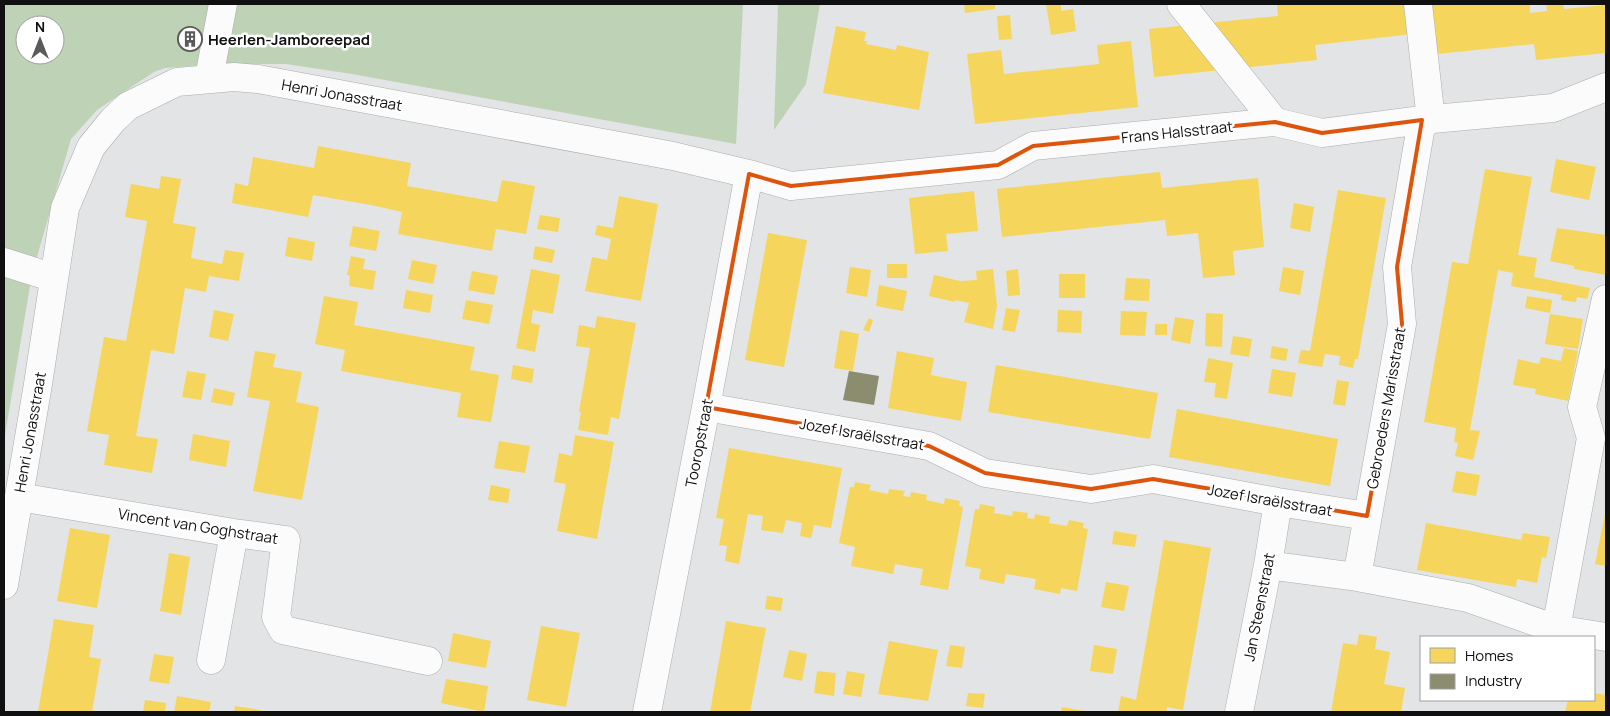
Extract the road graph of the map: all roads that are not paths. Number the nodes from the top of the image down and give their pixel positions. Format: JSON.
{"nodes":[{"id":1,"x":223,"y":4,"type":"edge"},
{"id":2,"x":1181,"y":4,"type":"edge"},
{"id":3,"x":1418,"y":4,"type":"edge"},
{"id":4,"x":209,"y":78,"type":"junction"},
{"id":5,"x":1606,"y":86,"type":"edge"},
{"id":6,"x":1426,"y":120,"type":"junction"},
{"id":7,"x":1275,"y":122,"type":"junction"},
{"id":8,"x":749,"y":174,"type":"junction"},
{"id":9,"x":4,"y":262,"type":"edge"},
{"id":10,"x":54,"y":278,"type":"junction"},
{"id":11,"x":1606,"y":299,"type":"edge"},
{"id":12,"x":706,"y":407,"type":"junction"},
{"id":13,"x":19,"y":497,"type":"junction"},
{"id":14,"x":1278,"y":502,"type":"junction"},
{"id":15,"x":1367,"y":516,"type":"junction"},
{"id":16,"x":234,"y":533,"type":"junction"},
{"id":17,"x":1268,"y":565,"type":"junction"},
{"id":18,"x":1357,"y":577,"type":"junction"},
{"id":19,"x":4,"y":585,"type":"edge"},
{"id":20,"x":1556,"y":629,"type":"junction"},
{"id":21,"x":1606,"y":637,"type":"edge"},
{"id":22,"x":211,"y":660,"type":"dead end"},
{"id":23,"x":428,"y":661,"type":"dead end"},
{"id":24,"x":647,"y":712,"type":"edge"},
{"id":25,"x":1239,"y":712,"type":"edge"}],
"edges":[{"from":1,"to":4,"type":"street"},
{"from":2,"to":7,"type":"street"},
{"from":3,"to":6,"type":"street","name":"Gebroeders Marisstraat"},
{"from":4,"to":8,"type":"street","name":"Henri Jonasstraat"},
{"from":4,"to":10,"type":"street","name":"Henri Jonasstraat"},
{"from":5,"to":6,"type":"street","name":"Frans Halsstraat"},
{"from":6,"to":7,"type":"street","name":"Frans Halsstraat"},
{"from":6,"to":15,"type":"street","name":"Gebroeders Marisstraat"},
{"from":7,"to":8,"type":"street","name":"Frans Halsstraat"},
{"from":8,"to":12,"type":"street","name":"Tooropstraat"},
{"from":9,"to":10,"type":"street"},
{"from":10,"to":13,"type":"street","name":"Henri Jonasstraat"},
{"from":11,"to":20,"type":"street"},
{"from":12,"to":14,"type":"street","name":"Jozef Israëlsstraat"},
{"from":12,"to":24,"type":"street","name":"Tooropstraat"},
{"from":13,"to":16,"type":"street","name":"Vincent van Goghstraat"},
{"from":13,"to":19,"type":"street","name":"Henri Jonasstraat"},
{"from":14,"to":15,"type":"street","name":"Jozef Israëlsstraat"},
{"from":14,"to":17,"type":"street","name":"Jan Steenstraat"},
{"from":15,"to":18,"type":"street","name":"Gebroeders Marisstraat"},
{"from":16,"to":22,"type":"street"},
{"from":16,"to":23,"type":"street","name":"Vincent van Goghstraat"},
{"from":17,"to":18,"type":"street"},
{"from":17,"to":25,"type":"street","name":"Jan Steenstraat"},
{"from":18,"to":20,"type":"street"},
{"from":20,"to":21,"type":"street"}]}
